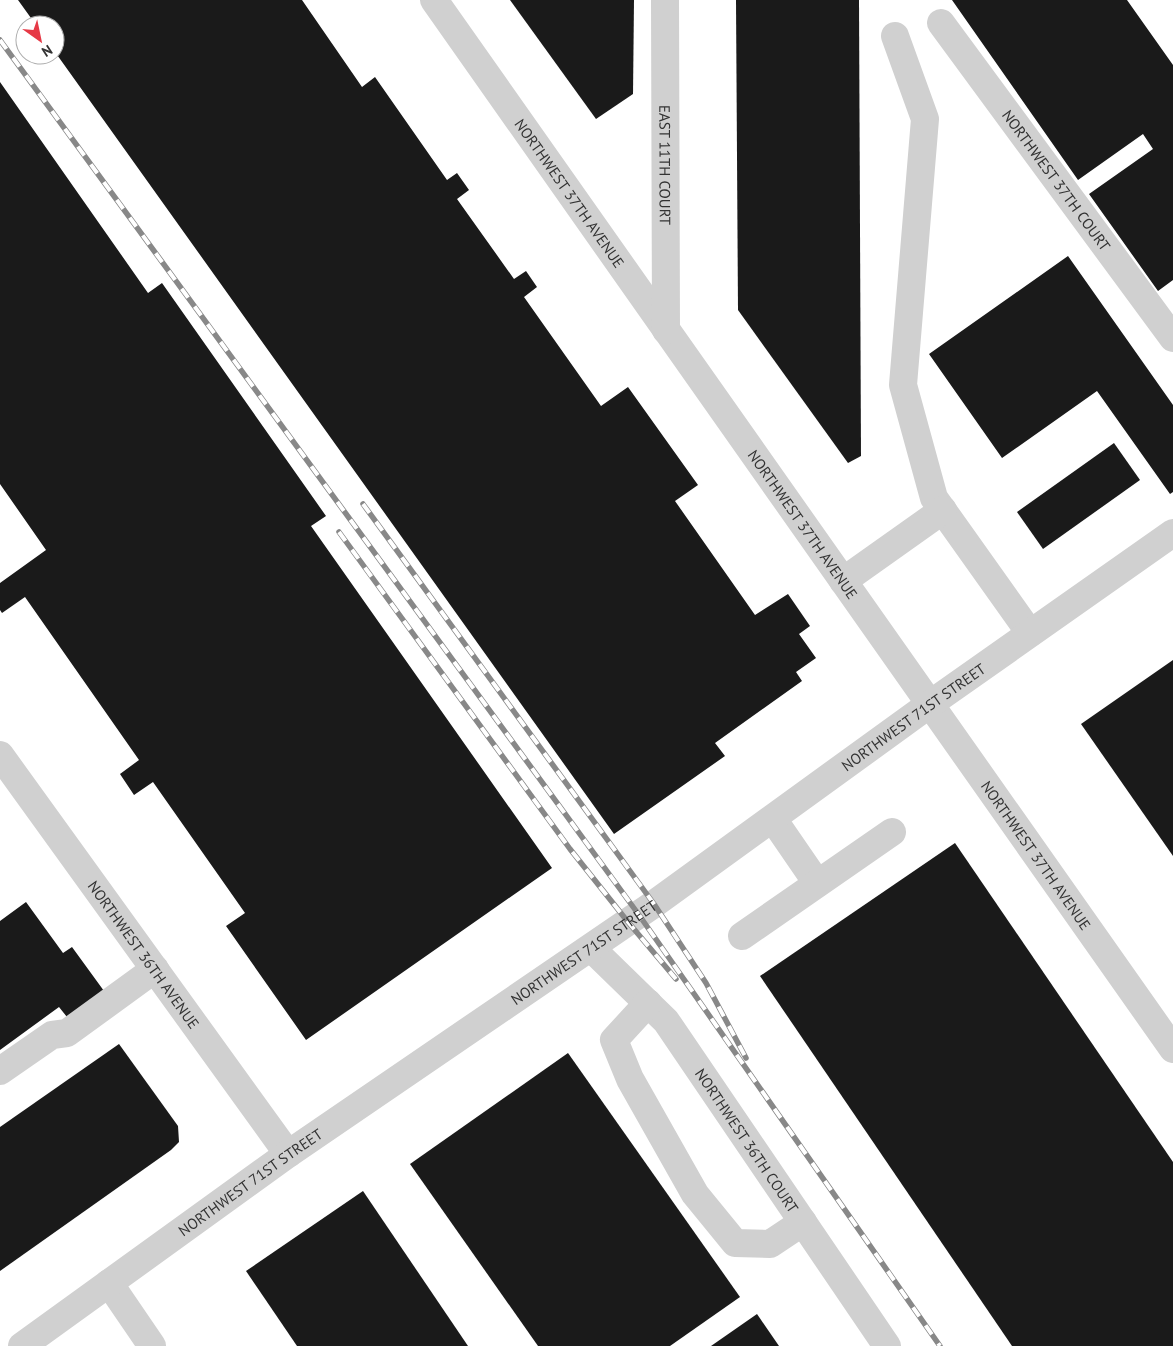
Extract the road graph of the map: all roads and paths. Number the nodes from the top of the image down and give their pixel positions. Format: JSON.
{"nodes":[{"id":1,"x":434,"y":0,"type":"edge"},
{"id":2,"x":665,"y":0,"type":"edge"},
{"id":3,"x":940,"y":23,"type":"dead end"},
{"id":4,"x":895,"y":36,"type":"dead end"},
{"id":5,"x":666,"y":330,"type":"junction"},
{"id":6,"x":1173,"y":338,"type":"edge"},
{"id":7,"x":942,"y":510,"type":"junction"},
{"id":8,"x":1173,"y":533,"type":"edge"},
{"id":9,"x":843,"y":580,"type":"junction"},
{"id":10,"x":1030,"y":634,"type":"junction"},
{"id":11,"x":930,"y":704,"type":"junction"},
{"id":12,"x":0,"y":756,"type":"edge"},
{"id":13,"x":773,"y":819,"type":"junction"},
{"id":14,"x":892,"y":832,"type":"dead end"},
{"id":15,"x":817,"y":883,"type":"junction"},
{"id":16,"x":742,"y":936,"type":"dead end"},
{"id":17,"x":591,"y":948,"type":"junction"},
{"id":18,"x":155,"y":969,"type":"junction"},
{"id":19,"x":648,"y":1003,"type":"junction"},
{"id":20,"x":1170,"y":1040,"type":"edge"},
{"id":21,"x":0,"y":1071,"type":"edge"},
{"id":22,"x":288,"y":1154,"type":"junction"},
{"id":23,"x":802,"y":1222,"type":"junction"},
{"id":24,"x":108,"y":1283,"type":"junction"},
{"id":25,"x":22,"y":1346,"type":"edge"},
{"id":26,"x":152,"y":1346,"type":"edge"},
{"id":27,"x":887,"y":1346,"type":"edge"}],
"edges":[{"from":1,"to":5,"type":"street","name":"NORTHWEST 37TH AVENUE"},
{"from":2,"to":5,"type":"street","name":"EAST 11TH COURT"},
{"from":3,"to":6,"type":"street","name":"NORTHWEST 37TH COURT"},
{"from":4,"to":7,"type":"street"},
{"from":5,"to":9,"type":"street","name":"NORTHWEST 37TH AVENUE"},
{"from":7,"to":9,"type":"street"},
{"from":7,"to":10,"type":"street"},
{"from":8,"to":10,"type":"street","name":"NORTHWEST 71ST STREET"},
{"from":9,"to":11,"type":"street","name":"NORTHWEST 37TH AVENUE"},
{"from":10,"to":11,"type":"street","name":"NORTHWEST 71ST STREET"},
{"from":11,"to":13,"type":"street","name":"NORTHWEST 71ST STREET"},
{"from":11,"to":20,"type":"street","name":"NORTHWEST 37TH AVENUE"},
{"from":12,"to":18,"type":"street","name":"NORTHWEST 36TH AVENUE"},
{"from":13,"to":15,"type":"street"},
{"from":13,"to":17,"type":"street","name":"NORTHWEST 71ST STREET"},
{"from":14,"to":15,"type":"street"},
{"from":15,"to":16,"type":"street"},
{"from":17,"to":19,"type":"street","name":"NORTHWEST 36TH COURT"},
{"from":17,"to":22,"type":"street","name":"NORTHWEST 71ST STREET"},
{"from":18,"to":21,"type":"street"},
{"from":18,"to":22,"type":"street","name":"NORTHWEST 36TH AVENUE"},
{"from":19,"to":23,"type":"street","name":"NORTHWEST 36TH COURT"},
{"from":19,"to":23,"type":"street"},
{"from":22,"to":24,"type":"street","name":"NORTHWEST 71ST STREET"},
{"from":23,"to":27,"type":"street","name":"NORTHWEST 36TH COURT"},
{"from":24,"to":25,"type":"street","name":"NORTHWEST 71ST STREET"},
{"from":24,"to":26,"type":"street"}]}
